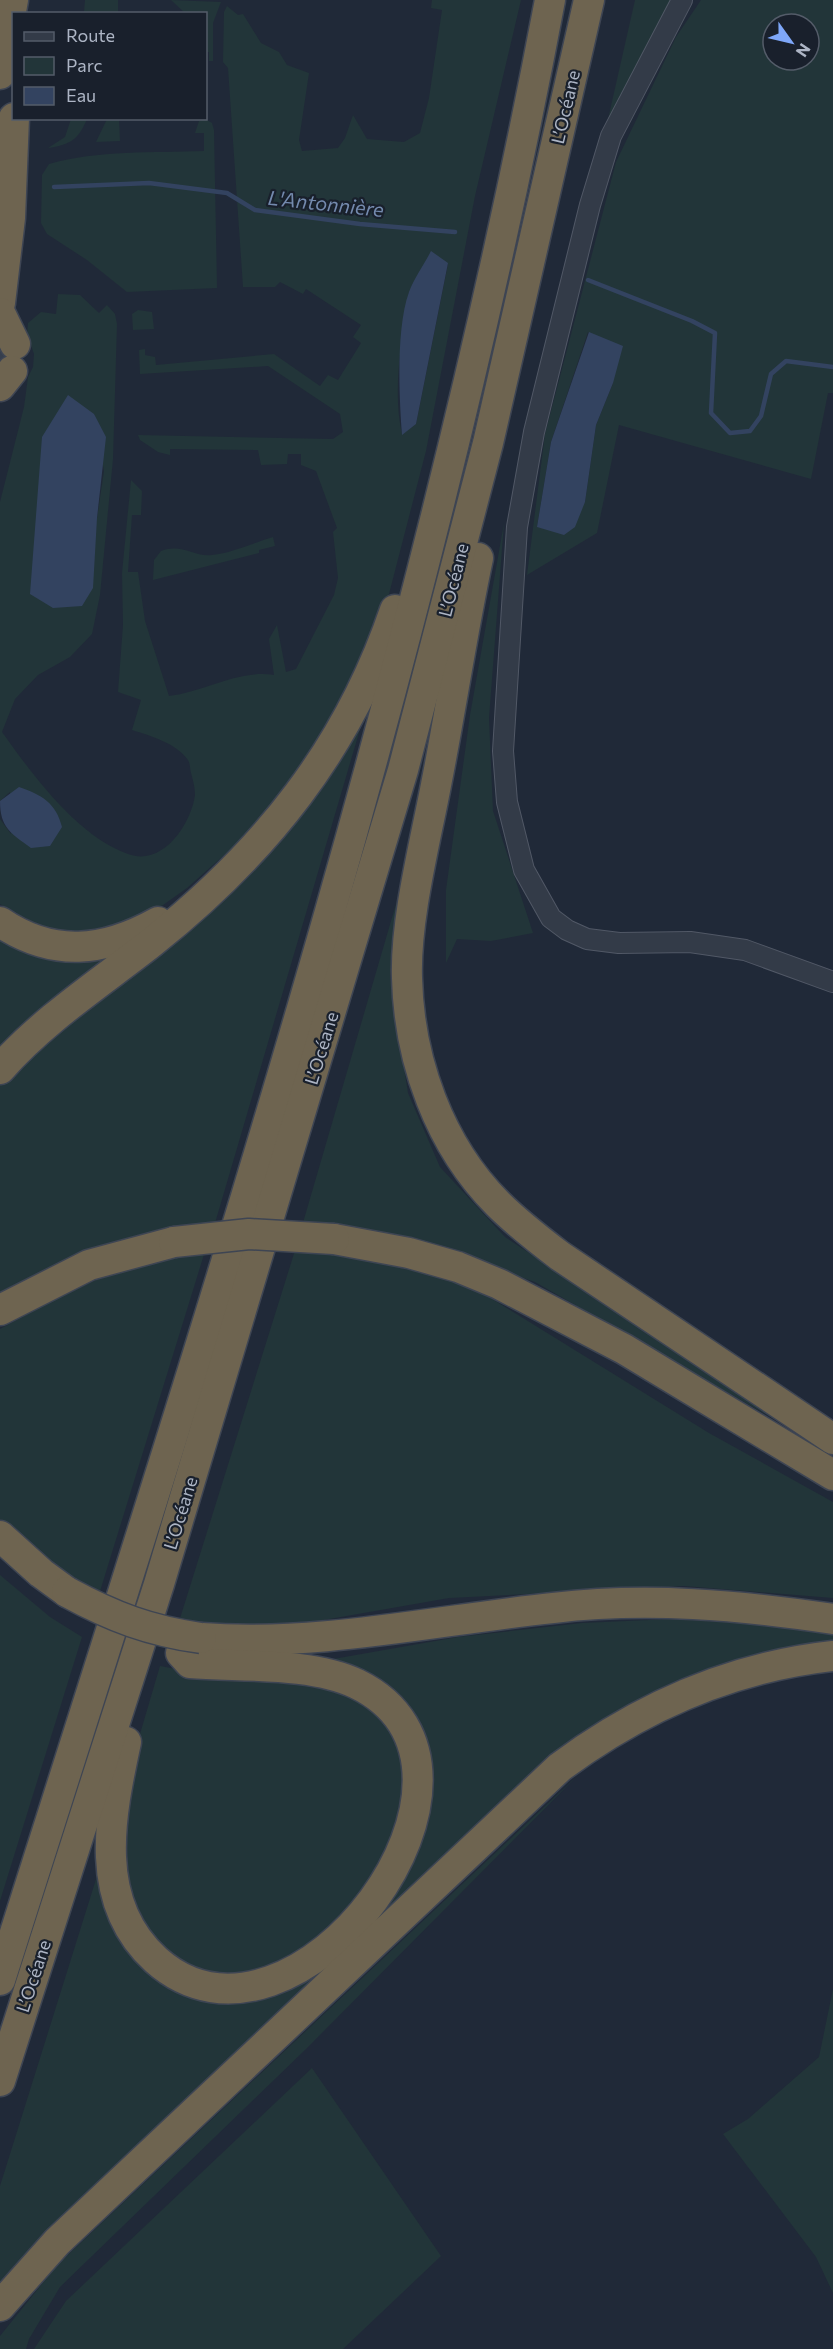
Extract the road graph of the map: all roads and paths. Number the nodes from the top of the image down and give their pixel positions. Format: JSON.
{"nodes":[{"id":1,"x":13,"y":0,"type":"edge"},
{"id":2,"x":550,"y":0,"type":"edge"},
{"id":3,"x":589,"y":0,"type":"edge"},
{"id":4,"x":682,"y":0,"type":"edge"},
{"id":5,"x":0,"y":74,"type":"edge"},
{"id":6,"x":14,"y":120,"type":"edge"},
{"id":7,"x":0,"y":303,"type":"edge"},
{"id":8,"x":0,"y":313,"type":"edge"},
{"id":9,"x":4,"y":358,"type":"edge"},
{"id":10,"x":488,"y":443,"type":"junction"},
{"id":11,"x":445,"y":477,"type":"junction"},
{"id":12,"x":249,"y":855,"type":"junction"},
{"id":13,"x":0,"y":922,"type":"edge"},
{"id":14,"x":833,"y":982,"type":"edge"},
{"id":15,"x":0,"y":1069,"type":"edge"},
{"id":16,"x":0,"y":1310,"type":"edge"},
{"id":17,"x":833,"y":1439,"type":"edge"},
{"id":18,"x":833,"y":1475,"type":"edge"},
{"id":19,"x":0,"y":1536,"type":"edge"},
{"id":20,"x":0,"y":1562,"type":"edge"},
{"id":21,"x":159,"y":1584,"type":"junction"},
{"id":22,"x":62,"y":1599,"type":"junction"},
{"id":23,"x":833,"y":1619,"type":"edge"},
{"id":24,"x":192,"y":1652,"type":"junction"},
{"id":25,"x":833,"y":1656,"type":"edge"},
{"id":26,"x":0,"y":1980,"type":"edge"},
{"id":27,"x":0,"y":2081,"type":"edge"},
{"id":28,"x":0,"y":2306,"type":"edge"}],
"edges":[{"from":1,"to":5,"type":"highway"},
{"from":2,"to":11,"type":"highway","name":"L’Océane"},
{"from":3,"to":10,"type":"highway","name":"L’Océane"},
{"from":4,"to":14,"type":"street"},
{"from":6,"to":7,"type":"highway"},
{"from":8,"to":9,"type":"highway"},
{"from":10,"to":17,"type":"highway"},
{"from":10,"to":21,"type":"highway","name":"L’Océane"},
{"from":11,"to":12,"type":"highway"},
{"from":11,"to":26,"type":"highway","name":"L’Océane"},
{"from":12,"to":13,"type":"highway"},
{"from":12,"to":15,"type":"highway"},
{"from":16,"to":18,"type":"highway","bridge":true},
{"from":19,"to":22,"type":"highway"},
{"from":20,"to":22,"type":"highway"},
{"from":21,"to":24,"type":"highway"},
{"from":21,"to":27,"type":"highway","name":"L’Océane"},
{"from":22,"to":24,"type":"highway","bridge":true},
{"from":23,"to":24,"type":"highway"},
{"from":25,"to":28,"type":"highway"}]}
